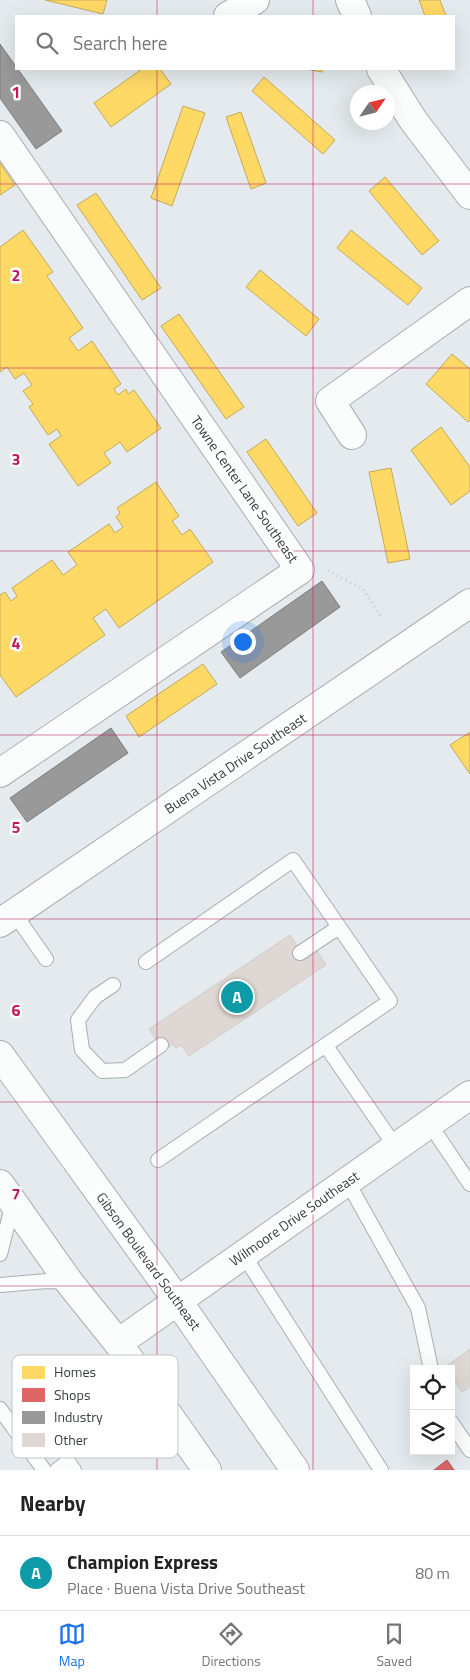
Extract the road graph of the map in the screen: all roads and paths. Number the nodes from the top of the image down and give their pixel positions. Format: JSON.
{"nodes":[{"id":1,"x":255,"y":0,"type":"edge"},
{"id":2,"x":350,"y":0,"type":"edge"},
{"id":3,"x":230,"y":15,"type":"edge"},
{"id":4,"x":357,"y":15,"type":"edge"},
{"id":5,"x":382,"y":70,"type":"edge"},
{"id":6,"x":0,"y":134,"type":"edge"},
{"id":7,"x":470,"y":195,"type":"edge"},
{"id":8,"x":470,"y":301,"type":"edge"},
{"id":9,"x":352,"y":435,"type":"dead end"},
{"id":10,"x":300,"y":570,"type":"junction"},
{"id":11,"x":470,"y":603,"type":"edge"},
{"id":12,"x":382,"y":618,"type":"dead end"},
{"id":13,"x":0,"y":773,"type":"edge"},
{"id":14,"x":7,"y":918,"type":"edge"},
{"id":15,"x":339,"y":927,"type":"junction"},
{"id":16,"x":300,"y":953,"type":"dead end"},
{"id":17,"x":46,"y":959,"type":"dead end"},
{"id":18,"x":146,"y":962,"type":"dead end"},
{"id":19,"x":113,"y":985,"type":"dead end"},
{"id":20,"x":162,"y":1045,"type":"dead end"},
{"id":21,"x":326,"y":1046,"type":"junction"},
{"id":22,"x":0,"y":1055,"type":"edge"},
{"id":23,"x":470,"y":1095,"type":"edge"},
{"id":24,"x":429,"y":1123,"type":"junction"},
{"id":25,"x":396,"y":1146,"type":"junction"},
{"id":26,"x":158,"y":1160,"type":"dead end"},
{"id":27,"x":347,"y":1181,"type":"junction"},
{"id":28,"x":470,"y":1184,"type":"edge"},
{"id":29,"x":6,"y":1193,"type":"edge"},
{"id":30,"x":0,"y":1254,"type":"edge"},
{"id":31,"x":242,"y":1254,"type":"junction"},
{"id":32,"x":70,"y":1282,"type":"junction"},
{"id":33,"x":0,"y":1285,"type":"edge"},
{"id":34,"x":178,"y":1300,"type":"junction"},
{"id":35,"x":118,"y":1343,"type":"junction"},
{"id":36,"x":126,"y":1355,"type":"edge"},
{"id":37,"x":430,"y":1365,"type":"edge"},
{"id":38,"x":0,"y":1408,"type":"edge"},
{"id":39,"x":12,"y":1425,"type":"edge"},
{"id":40,"x":455,"y":1428,"type":"edge"},
{"id":41,"x":178,"y":1429,"type":"edge"},
{"id":42,"x":470,"y":1450,"type":"edge"},
{"id":43,"x":35,"y":1458,"type":"edge"},
{"id":44,"x":44,"y":1470,"type":"edge"},
{"id":45,"x":56,"y":1470,"type":"edge"},
{"id":46,"x":74,"y":1470,"type":"edge"},
{"id":47,"x":207,"y":1470,"type":"edge"},
{"id":48,"x":295,"y":1470,"type":"edge"},
{"id":49,"x":381,"y":1470,"type":"edge"}],
"edges":[{"from":1,"to":3,"type":"street"},
{"from":2,"to":4,"type":"street"},
{"from":5,"to":7,"type":"street"},
{"from":6,"to":10,"type":"street","name":"Towne Center Lane Southeast"},
{"from":8,"to":9,"type":"street"},
{"from":10,"to":12,"type":"path"},
{"from":10,"to":13,"type":"street","name":"Towne Center Lane Southeast"},
{"from":11,"to":14,"type":"street","name":"Buena Vista Drive Southeast"},
{"from":14,"to":17,"type":"lane"},
{"from":15,"to":16,"type":"lane"},
{"from":15,"to":18,"type":"lane"},
{"from":15,"to":21,"type":"lane"},
{"from":19,"to":20,"type":"lane"},
{"from":21,"to":25,"type":"lane"},
{"from":21,"to":26,"type":"lane"},
{"from":22,"to":34,"type":"street","name":"Gibson Boulevard Southeast"},
{"from":23,"to":24,"type":"street","name":"Wilmoore Drive Southeast"},
{"from":24,"to":25,"type":"street","name":"Wilmoore Drive Southeast"},
{"from":24,"to":28,"type":"lane"},
{"from":25,"to":27,"type":"street","name":"Wilmoore Drive Southeast"},
{"from":27,"to":31,"type":"street","name":"Wilmoore Drive Southeast"},
{"from":27,"to":37,"type":"lane"},
{"from":29,"to":30,"type":"lane"},
{"from":29,"to":32,"type":"street"},
{"from":31,"to":34,"type":"street","name":"Wilmoore Drive Southeast"},
{"from":31,"to":49,"type":"lane"},
{"from":32,"to":33,"type":"lane"},
{"from":32,"to":35,"type":"street"},
{"from":34,"to":35,"type":"street","name":"Wilmoore Drive Southeast"},
{"from":34,"to":48,"type":"street","name":"Gibson Boulevard Southeast"},
{"from":35,"to":36,"type":"street"},
{"from":38,"to":39,"type":"lane"},
{"from":40,"to":42,"type":"lane"},
{"from":41,"to":47,"type":"street"},
{"from":43,"to":44,"type":"lane"},
{"from":45,"to":46,"type":"lane"}]}
